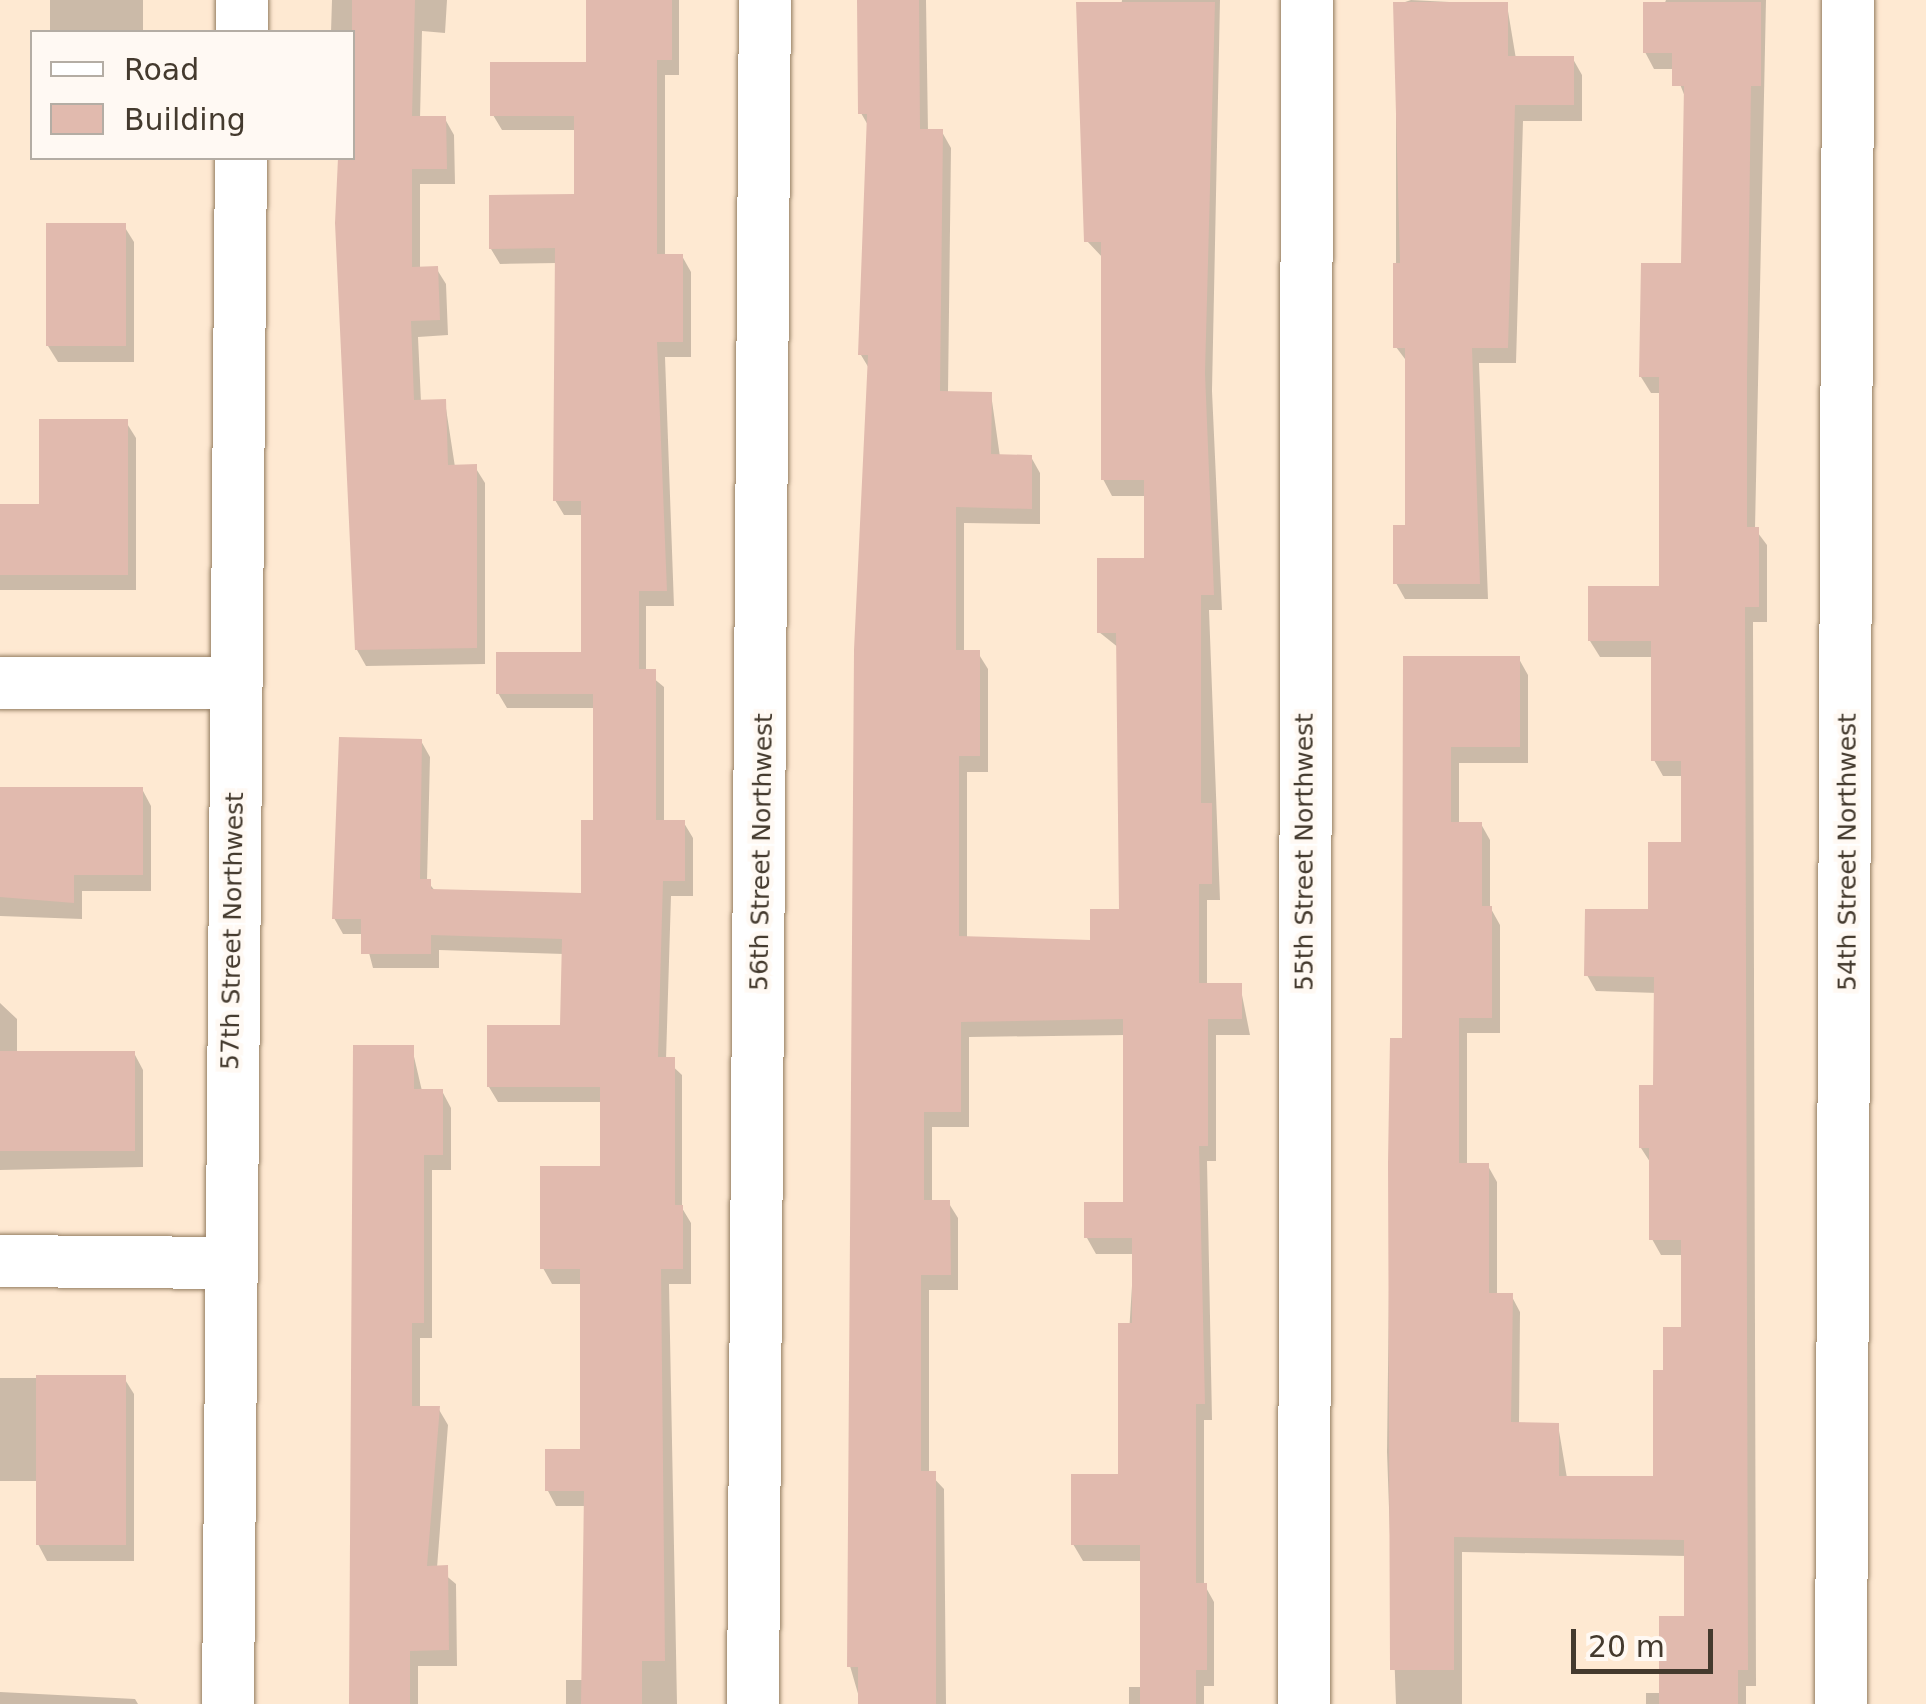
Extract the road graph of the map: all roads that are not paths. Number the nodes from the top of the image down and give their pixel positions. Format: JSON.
{"nodes":[{"id":1,"x":242,"y":0,"type":"edge"},
{"id":2,"x":764,"y":0,"type":"edge"},
{"id":3,"x":1307,"y":0,"type":"edge"},
{"id":4,"x":1848,"y":0,"type":"edge"},
{"id":5,"x":242,"y":30,"type":"edge"},
{"id":6,"x":240,"y":160,"type":"edge"},
{"id":7,"x":0,"y":683,"type":"edge"},
{"id":8,"x":236,"y":683,"type":"junction"},
{"id":9,"x":0,"y":1261,"type":"edge"},
{"id":10,"x":230,"y":1263,"type":"junction"},
{"id":11,"x":228,"y":1704,"type":"edge"},
{"id":12,"x":752,"y":1704,"type":"edge"},
{"id":13,"x":1304,"y":1704,"type":"edge"},
{"id":14,"x":1841,"y":1704,"type":"edge"}],
"edges":[{"from":1,"to":5,"type":"street"},
{"from":2,"to":12,"type":"street","name":"56th Street Northwest"},
{"from":3,"to":13,"type":"street","name":"55th Street Northwest"},
{"from":4,"to":14,"type":"street","name":"54th Street Northwest"},
{"from":6,"to":8,"type":"street","name":"57th Street Northwest"},
{"from":7,"to":8,"type":"street"},
{"from":8,"to":10,"type":"street","name":"57th Street Northwest"},
{"from":9,"to":10,"type":"street"},
{"from":10,"to":11,"type":"street","name":"57th Street Northwest"}]}
